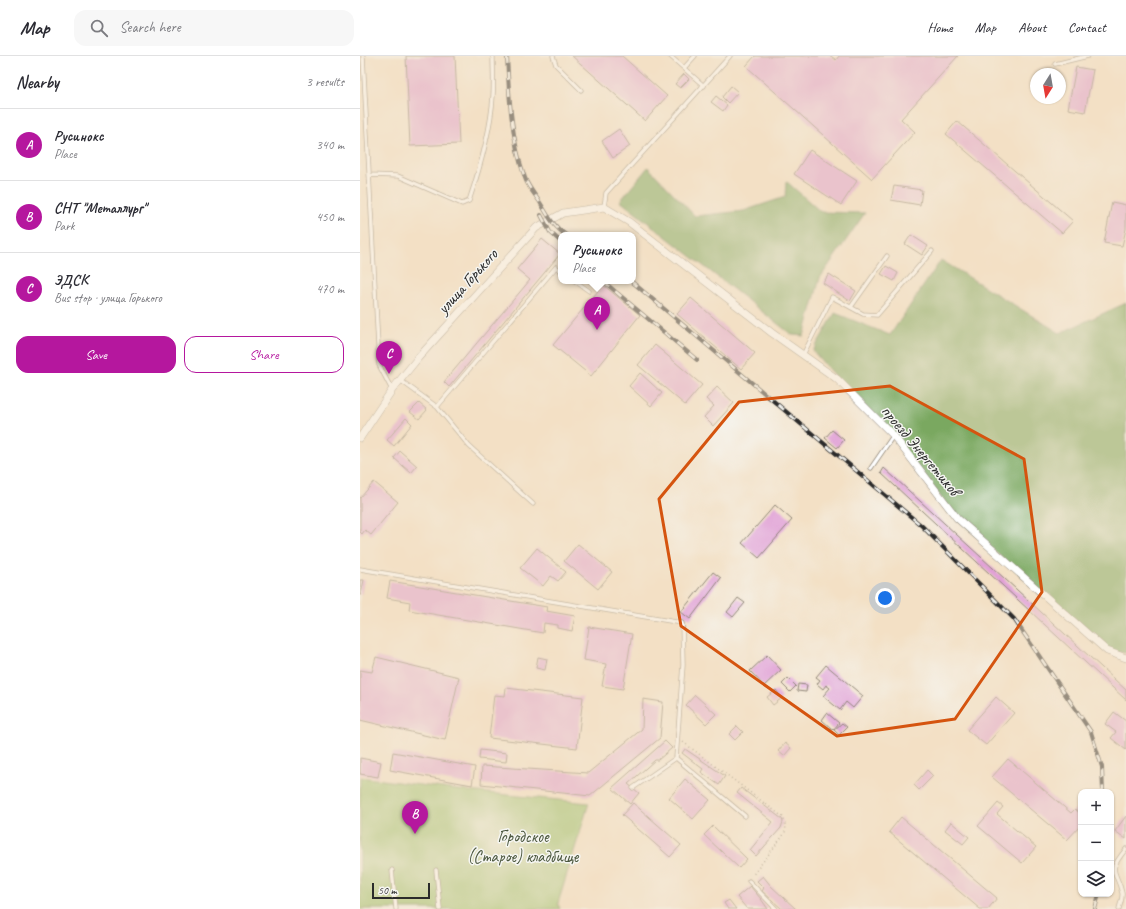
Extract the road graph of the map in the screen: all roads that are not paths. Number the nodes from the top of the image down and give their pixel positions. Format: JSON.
{"nodes":[{"id":1,"x":363,"y":56,"type":"edge"},
{"id":2,"x":493,"y":56,"type":"edge"},
{"id":3,"x":553,"y":56,"type":"edge"},
{"id":4,"x":670,"y":56,"type":"edge"},
{"id":5,"x":694,"y":56,"type":"edge"},
{"id":6,"x":730,"y":56,"type":"edge"},
{"id":7,"x":1088,"y":56,"type":"edge"},
{"id":8,"x":1055,"y":64,"type":"dead end"},
{"id":9,"x":684,"y":68,"type":"junction"},
{"id":10,"x":704,"y":86,"type":"junction"},
{"id":11,"x":581,"y":90,"type":"dead end"},
{"id":12,"x":369,"y":175,"type":"junction"},
{"id":13,"x":604,"y":207,"type":"junction"},
{"id":14,"x":932,"y":251,"type":"dead end"},
{"id":15,"x":887,"y":256,"type":"dead end"},
{"id":16,"x":558,"y":269,"type":"edge"},
{"id":17,"x":580,"y":284,"type":"edge"},
{"id":18,"x":590,"y":291,"type":"dead end"},
{"id":19,"x":851,"y":307,"type":"junction"},
{"id":20,"x":803,"y":355,"type":"junction"},
{"id":21,"x":400,"y":380,"type":"junction"},
{"id":22,"x":392,"y":390,"type":"junction"},
{"id":23,"x":437,"y":407,"type":"junction"},
{"id":24,"x":894,"y":435,"type":"junction"},
{"id":25,"x":360,"y":438,"type":"edge"},
{"id":26,"x":871,"y":468,"type":"dead end"},
{"id":27,"x":533,"y":504,"type":"dead end"},
{"id":28,"x":360,"y":569,"type":"edge"},
{"id":29,"x":1126,"y":658,"type":"edge"},
{"id":30,"x":676,"y":758,"type":"junction"},
{"id":31,"x":633,"y":788,"type":"dead end"},
{"id":32,"x":745,"y":816,"type":"dead end"},
{"id":33,"x":1126,"y":850,"type":"edge"},
{"id":34,"x":392,"y":870,"type":"dead end"},
{"id":35,"x":436,"y":870,"type":"dead end"},
{"id":36,"x":749,"y":881,"type":"road end"},
{"id":37,"x":396,"y":909,"type":"edge"},
{"id":38,"x":440,"y":909,"type":"edge"},
{"id":39,"x":776,"y":909,"type":"edge"},
{"id":40,"x":1119,"y":909,"type":"edge"}],
"edges":[{"from":1,"to":12,"type":"lane"},
{"from":2,"to":12,"type":"lane"},
{"from":3,"to":11,"type":"lane"},
{"from":4,"to":9,"type":"lane"},
{"from":5,"to":9,"type":"lane"},
{"from":6,"to":10,"type":"lane"},
{"from":7,"to":8,"type":"lane"},
{"from":9,"to":10,"type":"lane"},
{"from":10,"to":13,"type":"lane"},
{"from":12,"to":22,"type":"lane"},
{"from":13,"to":20,"type":"street","name":"проезд Энергетиков"},
{"from":13,"to":21,"type":"street","name":"улица Горького"},
{"from":14,"to":19,"type":"lane"},
{"from":15,"to":19,"type":"lane"},
{"from":16,"to":23,"type":"lane"},
{"from":17,"to":18,"type":"lane"},
{"from":19,"to":20,"type":"lane"},
{"from":20,"to":24,"type":"street","name":"проезд Энергетиков"},
{"from":21,"to":22,"type":"street","name":"улица Горького"},
{"from":21,"to":23,"type":"lane"},
{"from":22,"to":25,"type":"street","name":"улица Горького"},
{"from":23,"to":27,"type":"lane"},
{"from":24,"to":26,"type":"lane"},
{"from":24,"to":29,"type":"street","name":"проезд Энергетиков"},
{"from":28,"to":30,"type":"lane"},
{"from":30,"to":31,"type":"lane"},
{"from":30,"to":32,"type":"lane"},
{"from":33,"to":40,"type":"lane"},
{"from":34,"to":37,"type":"lane"},
{"from":35,"to":38,"type":"lane"},
{"from":36,"to":39,"type":"lane"}]}
